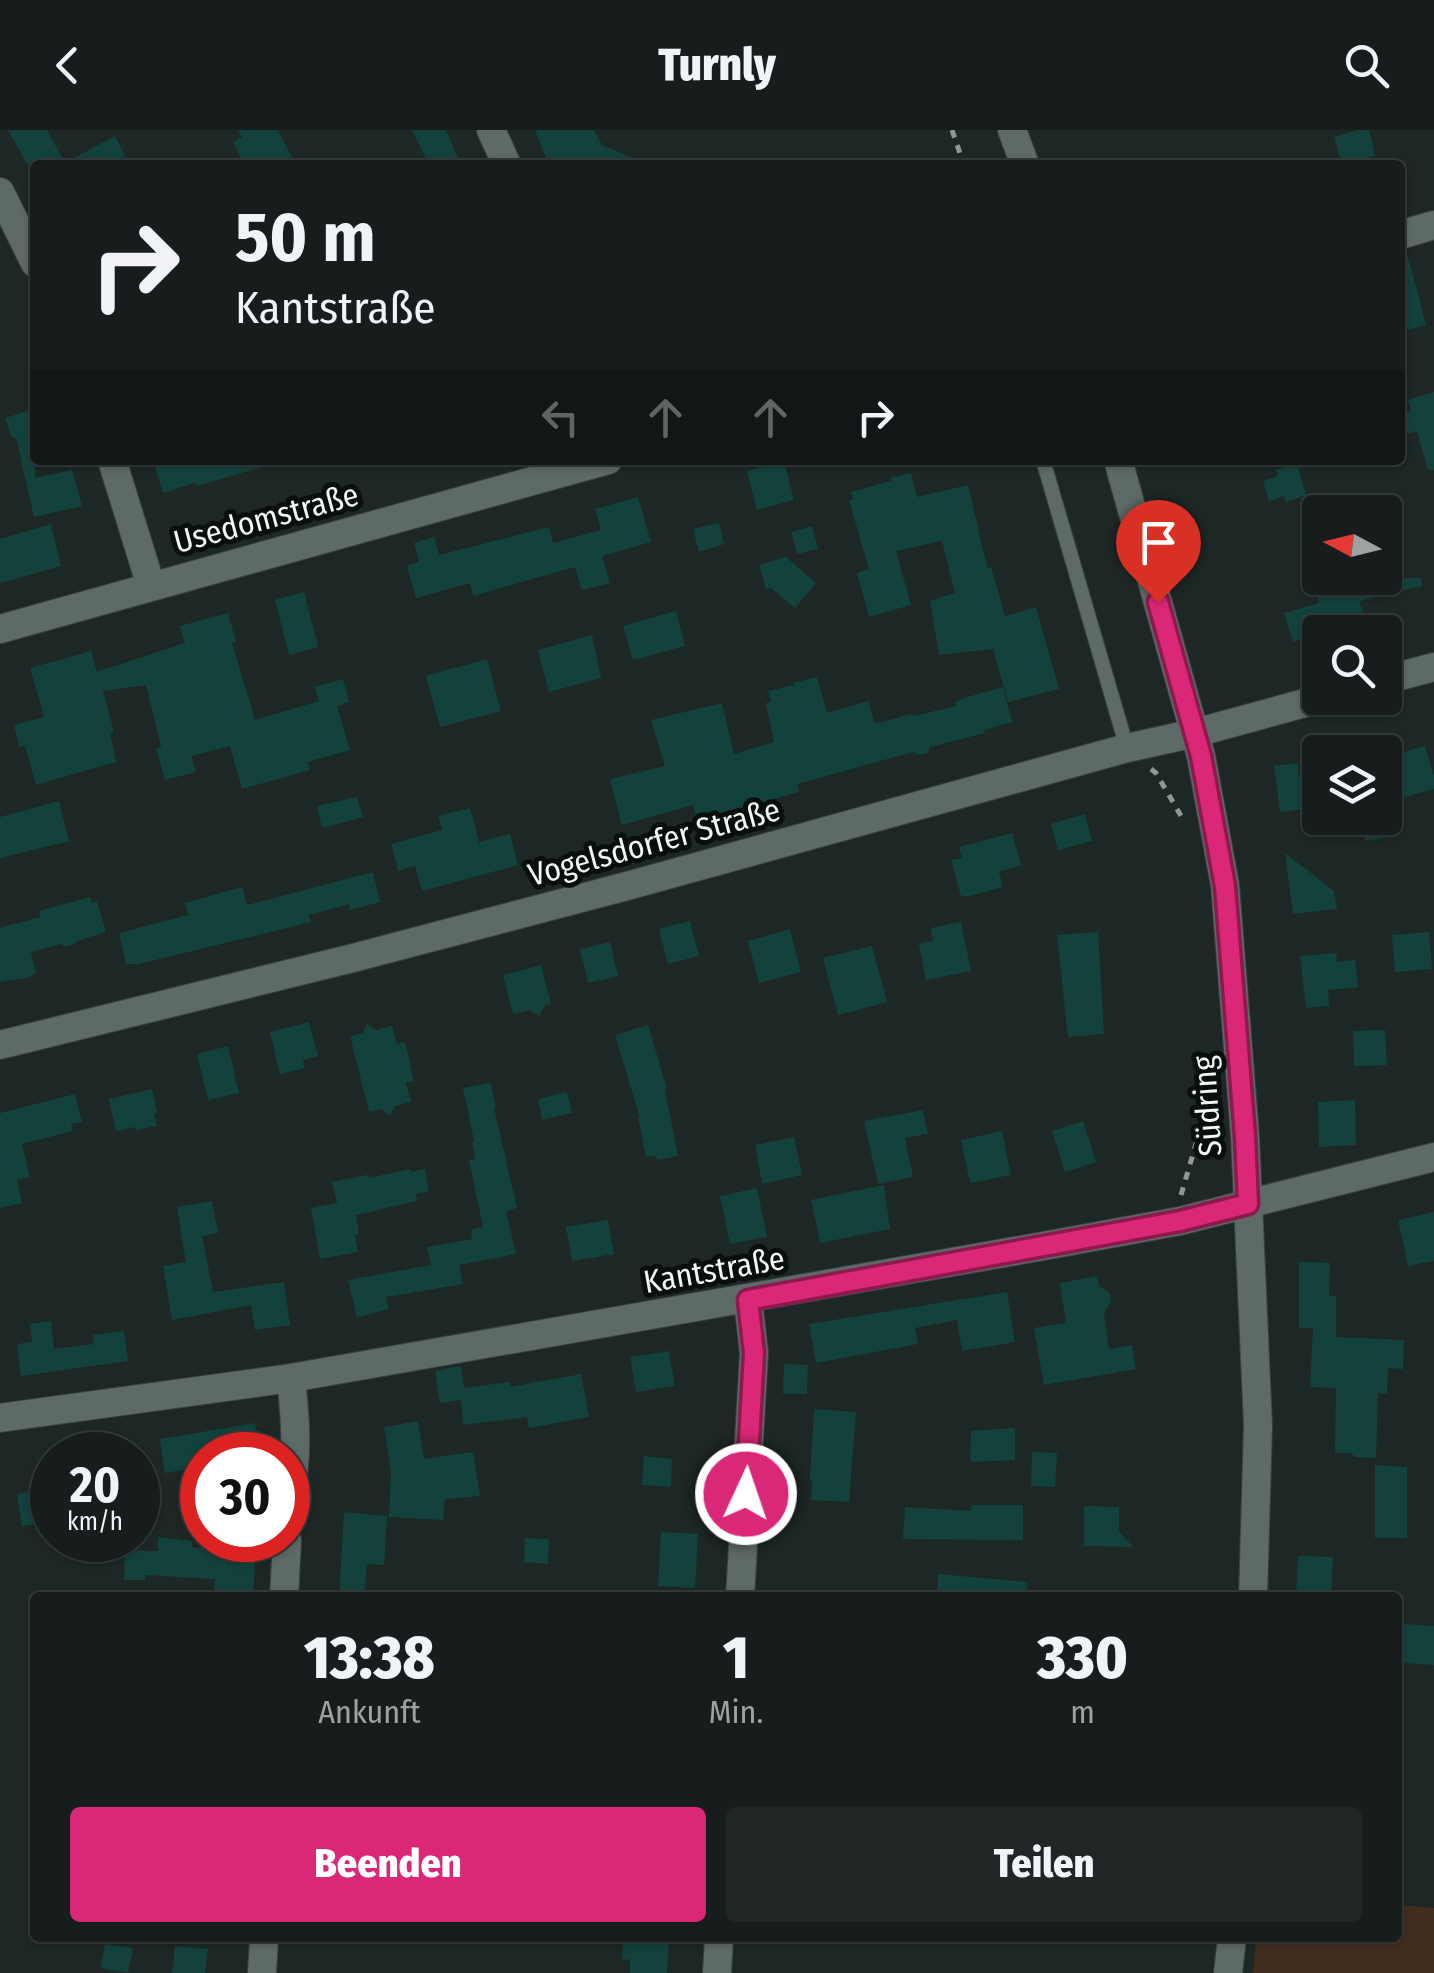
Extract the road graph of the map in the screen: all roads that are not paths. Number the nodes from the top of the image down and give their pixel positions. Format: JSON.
{"nodes":[{"id":1,"x":491,"y":130,"type":"edge"},
{"id":2,"x":1012,"y":130,"type":"edge"},
{"id":3,"x":505,"y":160,"type":"edge"},
{"id":4,"x":1022,"y":160,"type":"edge"},
{"id":5,"x":0,"y":192,"type":"edge"},
{"id":6,"x":1434,"y":225,"type":"edge"},
{"id":7,"x":1405,"y":234,"type":"edge"},
{"id":8,"x":30,"y":253,"type":"edge"},
{"id":9,"x":114,"y":465,"type":"edge"},
{"id":10,"x":590,"y":465,"type":"edge"},
{"id":11,"x":1045,"y":465,"type":"edge"},
{"id":12,"x":1119,"y":465,"type":"edge"},
{"id":13,"x":150,"y":586,"type":"junction"},
{"id":14,"x":0,"y":629,"type":"edge"},
{"id":15,"x":1434,"y":667,"type":"edge"},
{"id":16,"x":1402,"y":675,"type":"edge"},
{"id":17,"x":1302,"y":704,"type":"edge"},
{"id":18,"x":1195,"y":733,"type":"junction"},
{"id":19,"x":1127,"y":748,"type":"junction"},
{"id":20,"x":0,"y":1044,"type":"edge"},
{"id":21,"x":1434,"y":1157,"type":"edge"},
{"id":22,"x":1248,"y":1204,"type":"junction"},
{"id":23,"x":748,"y":1300,"type":"junction"},
{"id":24,"x":292,"y":1378,"type":"junction"},
{"id":25,"x":0,"y":1418,"type":"edge"},
{"id":26,"x":294,"y":1432,"type":"edge"},
{"id":27,"x":286,"y":1562,"type":"edge"},
{"id":28,"x":284,"y":1592,"type":"edge"},
{"id":29,"x":740,"y":1592,"type":"edge"},
{"id":30,"x":1253,"y":1592,"type":"edge"},
{"id":31,"x":264,"y":1942,"type":"edge"},
{"id":32,"x":720,"y":1942,"type":"edge"},
{"id":33,"x":1232,"y":1942,"type":"edge"},
{"id":34,"x":262,"y":1973,"type":"edge"},
{"id":35,"x":717,"y":1973,"type":"edge"},
{"id":36,"x":1228,"y":1973,"type":"edge"}],
"edges":[{"from":1,"to":3,"type":"street"},
{"from":2,"to":4,"type":"street"},
{"from":5,"to":8,"type":"street"},
{"from":6,"to":7,"type":"street"},
{"from":9,"to":13,"type":"street"},
{"from":10,"to":13,"type":"street","name":"Usedomstraße"},
{"from":11,"to":19,"type":"lane"},
{"from":12,"to":18,"type":"street","name":"Südring"},
{"from":13,"to":14,"type":"street","name":"Usedomstraße"},
{"from":15,"to":16,"type":"street"},
{"from":17,"to":18,"type":"street","name":"Vogelsdorfer Straße"},
{"from":18,"to":19,"type":"street","name":"Vogelsdorfer Straße"},
{"from":18,"to":22,"type":"street","name":"Südring"},
{"from":19,"to":20,"type":"street","name":"Vogelsdorfer Straße"},
{"from":21,"to":22,"type":"street","name":"Kantstraße"},
{"from":22,"to":23,"type":"street","name":"Kantstraße"},
{"from":22,"to":30,"type":"street","name":"Südring"},
{"from":23,"to":24,"type":"street","name":"Kantstraße"},
{"from":23,"to":29,"type":"street"},
{"from":24,"to":25,"type":"street","name":"Kantstraße"},
{"from":24,"to":26,"type":"street"},
{"from":27,"to":28,"type":"street"},
{"from":31,"to":34,"type":"street"},
{"from":32,"to":35,"type":"street"},
{"from":33,"to":36,"type":"street"}]}
